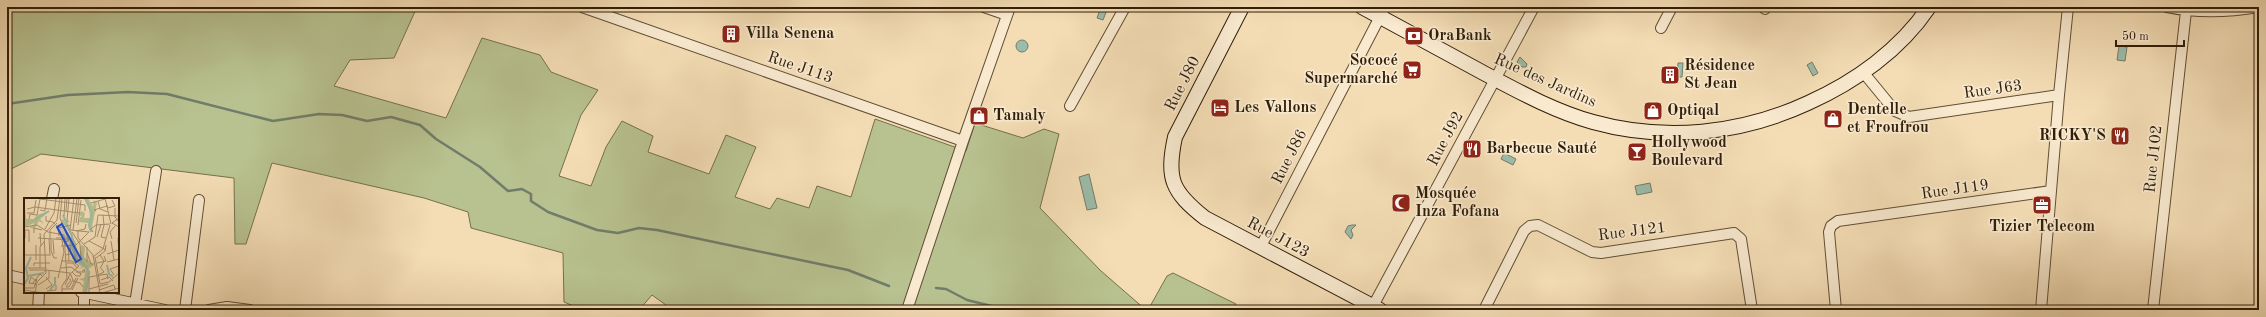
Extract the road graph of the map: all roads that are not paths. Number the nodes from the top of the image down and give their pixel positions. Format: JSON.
{"nodes":[{"id":1,"x":582,"y":7,"type":"edge"},
{"id":2,"x":984,"y":7,"type":"edge"},
{"id":3,"x":1125,"y":7,"type":"edge"},
{"id":4,"x":1242,"y":7,"type":"edge"},
{"id":5,"x":1362,"y":7,"type":"edge"},
{"id":6,"x":1534,"y":7,"type":"edge"},
{"id":7,"x":1672,"y":7,"type":"edge"},
{"id":8,"x":1929,"y":7,"type":"edge"},
{"id":9,"x":2068,"y":7,"type":"edge"},
{"id":10,"x":2167,"y":7,"type":"edge"},
{"id":11,"x":2259,"y":7,"type":"edge"},
{"id":12,"x":2186,"y":10,"type":"junction"},
{"id":13,"x":1008,"y":11,"type":"edge"},
{"id":14,"x":1383,"y":12,"type":"edge"},
{"id":15,"x":1660,"y":28,"type":"dead end"},
{"id":16,"x":1864,"y":72,"type":"junction"},
{"id":17,"x":1495,"y":79,"type":"junction"},
{"id":18,"x":2060,"y":95,"type":"junction"},
{"id":19,"x":1070,"y":106,"type":"dead end"},
{"id":20,"x":962,"y":141,"type":"junction"},
{"id":21,"x":156,"y":172,"type":"dead end"},
{"id":22,"x":1173,"y":181,"type":"joint"},
{"id":23,"x":2051,"y":192,"type":"junction"},
{"id":24,"x":199,"y":200,"type":"dead end"},
{"id":25,"x":1260,"y":248,"type":"junction"},
{"id":26,"x":7,"y":275,"type":"edge"},
{"id":27,"x":24,"y":279,"type":"edge"},
{"id":28,"x":39,"y":293,"type":"edge"},
{"id":29,"x":83,"y":293,"type":"edge"},
{"id":30,"x":86,"y":293,"type":"edge"},
{"id":31,"x":134,"y":307,"type":"edge"},
{"id":32,"x":1377,"y":308,"type":"edge"},
{"id":33,"x":38,"y":310,"type":"edge"},
{"id":34,"x":84,"y":310,"type":"edge"},
{"id":35,"x":165,"y":310,"type":"edge"},
{"id":36,"x":185,"y":310,"type":"edge"},
{"id":37,"x":209,"y":310,"type":"edge"},
{"id":38,"x":250,"y":310,"type":"edge"},
{"id":39,"x":907,"y":310,"type":"edge"},
{"id":40,"x":1484,"y":310,"type":"edge"},
{"id":41,"x":1752,"y":310,"type":"edge"},
{"id":42,"x":1836,"y":310,"type":"edge"},
{"id":43,"x":2041,"y":310,"type":"edge"},
{"id":44,"x":2152,"y":310,"type":"edge"}],
"edges":[{"from":1,"to":20,"type":"street","name":"Rue J113"},
{"from":2,"to":13,"type":"street"},
{"from":3,"to":19,"type":"street"},
{"from":4,"to":22,"type":"main road","name":"Rue J80"},
{"from":5,"to":14,"type":"main road","name":"Rue des Jardins"},
{"from":6,"to":17,"type":"street","name":"Rue J92"},
{"from":7,"to":15,"type":"street"},
{"from":8,"to":16,"type":"main road","name":"Rue des Jardins"},
{"from":9,"to":18,"type":"street"},
{"from":10,"to":12,"type":"street"},
{"from":11,"to":12,"type":"street"},
{"from":12,"to":44,"type":"street","name":"Rue J102"},
{"from":13,"to":20,"type":"street"},
{"from":14,"to":17,"type":"main road","name":"Rue des Jardins"},
{"from":14,"to":25,"type":"street","name":"Rue J86"},
{"from":16,"to":17,"type":"main road","name":"Rue des Jardins"},
{"from":16,"to":18,"type":"street","name":"Rue J63"},
{"from":17,"to":32,"type":"street","name":"Rue J92"},
{"from":18,"to":23,"type":"street"},
{"from":20,"to":39,"type":"street"},
{"from":21,"to":31,"type":"street"},
{"from":22,"to":25,"type":"main road","name":"Rue J123"},
{"from":23,"to":42,"type":"street","name":"Rue J119"},
{"from":23,"to":43,"type":"street"},
{"from":24,"to":36,"type":"street"},
{"from":25,"to":32,"type":"main road","name":"Rue J123"},
{"from":26,"to":27,"type":"street"},
{"from":28,"to":33,"type":"street"},
{"from":29,"to":34,"type":"street"},
{"from":30,"to":31,"type":"street"},
{"from":31,"to":35,"type":"street"},
{"from":37,"to":38,"type":"street"},
{"from":40,"to":41,"type":"street","name":"Rue J121"}]}
